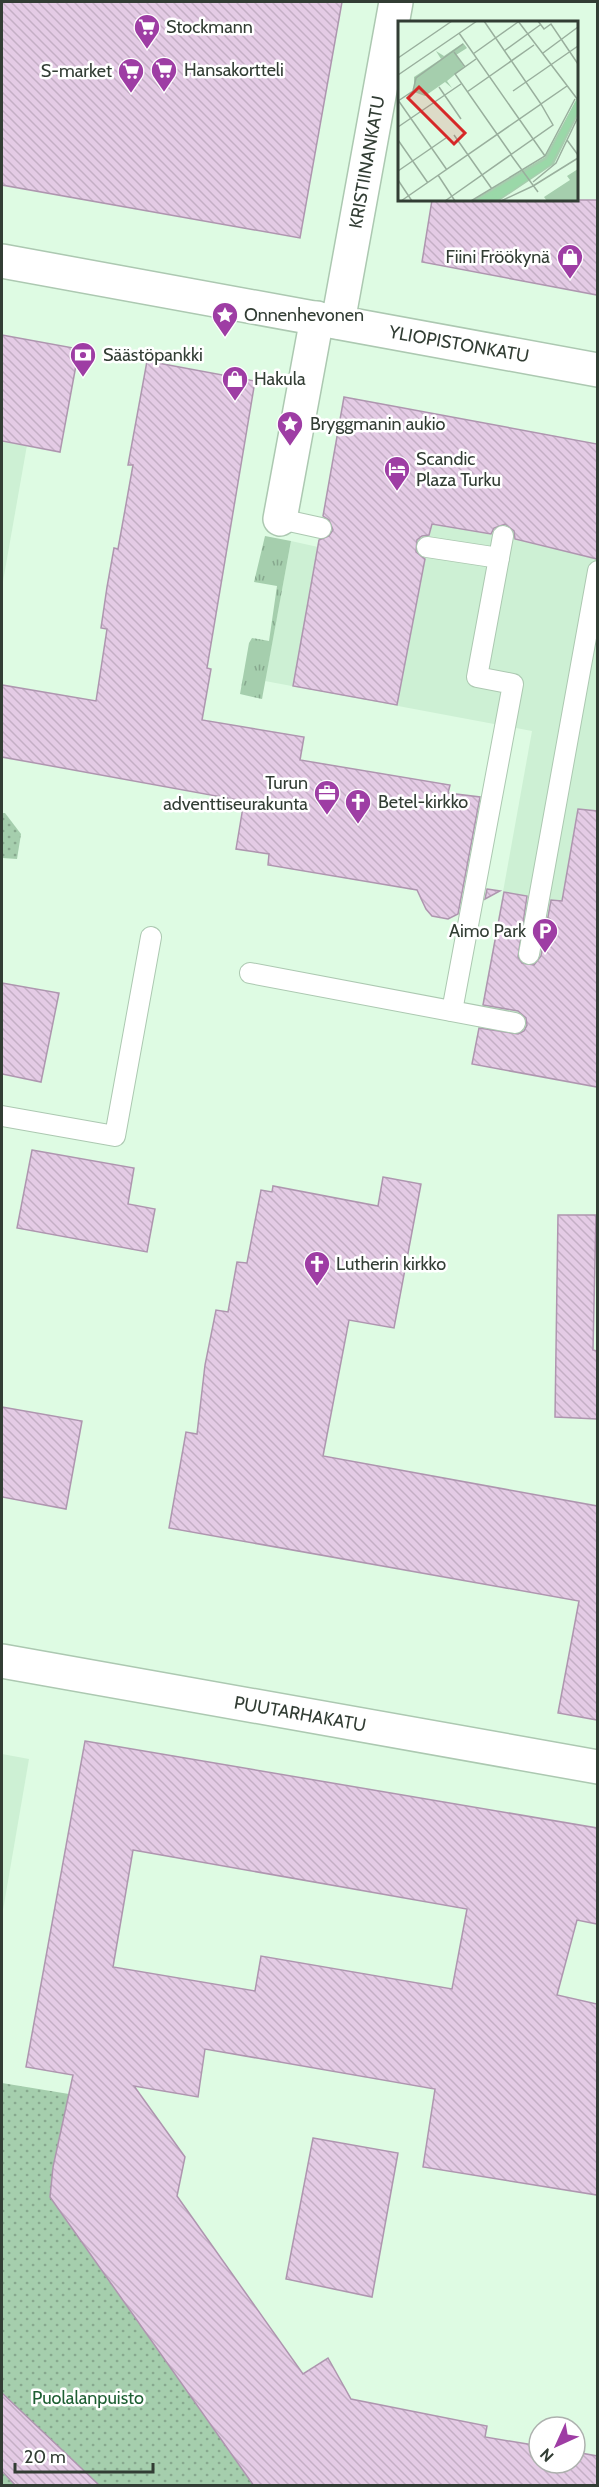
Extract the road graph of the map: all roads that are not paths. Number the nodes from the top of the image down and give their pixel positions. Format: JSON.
{"nodes":[{"id":1,"x":396,"y":2,"type":"edge"},
{"id":2,"x":2,"y":261,"type":"edge"},
{"id":3,"x":327,"y":320,"type":"junction"},
{"id":4,"x":597,"y":370,"type":"edge"},
{"id":5,"x":280,"y":519,"type":"joint"},
{"id":6,"x":321,"y":528,"type":"dead end"},
{"id":7,"x":503,"y":536,"type":"dead end"},
{"id":8,"x":427,"y":547,"type":"dead end"},
{"id":9,"x":499,"y":558,"type":"junction"},
{"id":10,"x":597,"y":571,"type":"edge"},
{"id":11,"x":151,"y":937,"type":"dead end"},
{"id":12,"x":529,"y":954,"type":"dead end"},
{"id":13,"x":250,"y":973,"type":"dead end"},
{"id":14,"x":452,"y":1011,"type":"junction"},
{"id":15,"x":515,"y":1023,"type":"dead end"},
{"id":16,"x":2,"y":1116,"type":"edge"},
{"id":17,"x":2,"y":1661,"type":"edge"},
{"id":18,"x":597,"y":1767,"type":"edge"}],
"edges":[{"from":1,"to":3,"type":"street","name":"KRISTIINANKATU"},
{"from":2,"to":3,"type":"street","name":"YLIOPISTONKATU"},
{"from":3,"to":4,"type":"street","name":"YLIOPISTONKATU"},
{"from":3,"to":5,"type":"street","name":"KRISTIINANKATU"},
{"from":5,"to":6,"type":"lane"},
{"from":7,"to":9,"type":"lane"},
{"from":8,"to":9,"type":"lane"},
{"from":9,"to":14,"type":"lane"},
{"from":10,"to":12,"type":"lane"},
{"from":11,"to":16,"type":"lane"},
{"from":13,"to":14,"type":"lane"},
{"from":14,"to":15,"type":"lane"},
{"from":17,"to":18,"type":"street","name":"PUUTARHAKATU"}]}
